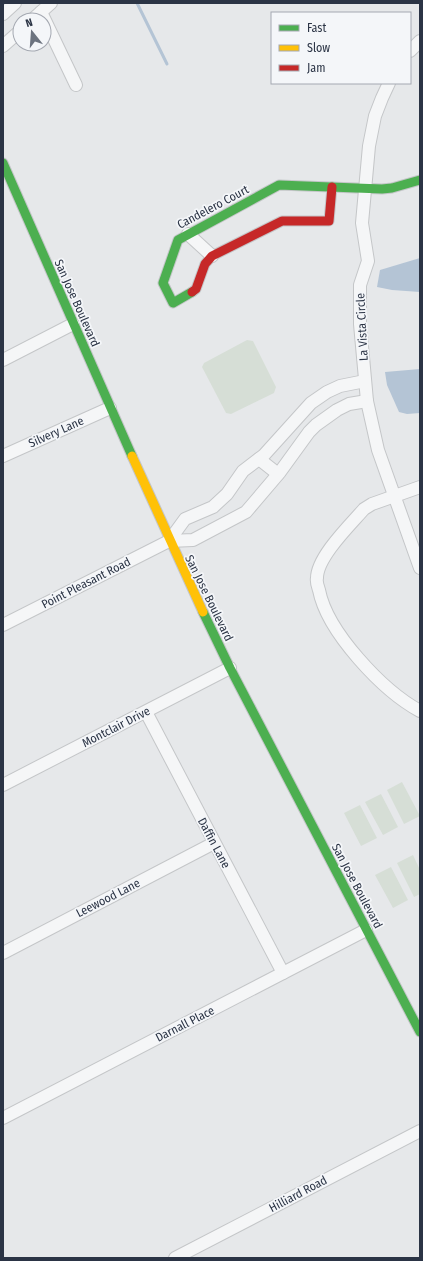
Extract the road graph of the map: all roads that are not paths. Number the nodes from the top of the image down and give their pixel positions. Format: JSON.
{"nodes":[{"id":1,"x":15,"y":3,"type":"edge"},
{"id":2,"x":51,"y":3,"type":"edge"},
{"id":3,"x":41,"y":12,"type":"edge"},
{"id":4,"x":3,"y":14,"type":"edge"},
{"id":5,"x":12,"y":38,"type":"edge"},
{"id":6,"x":420,"y":41,"type":"edge"},
{"id":7,"x":52,"y":44,"type":"edge"},
{"id":8,"x":3,"y":46,"type":"edge"},
{"id":9,"x":411,"y":50,"type":"edge"},
{"id":10,"x":389,"y":84,"type":"edge"},
{"id":11,"x":76,"y":85,"type":"dead end"},
{"id":12,"x":3,"y":163,"type":"edge"},
{"id":13,"x":420,"y":180,"type":"edge"},
{"id":14,"x":332,"y":187,"type":"junction"},
{"id":15,"x":366,"y":189,"type":"junction"},
{"id":16,"x":188,"y":234,"type":"junction"},
{"id":17,"x":212,"y":256,"type":"junction"},
{"id":18,"x":74,"y":324,"type":"junction"},
{"id":19,"x":3,"y":360,"type":"edge"},
{"id":20,"x":365,"y":381,"type":"junction"},
{"id":21,"x":367,"y":401,"type":"junction"},
{"id":22,"x":110,"y":408,"type":"junction"},
{"id":23,"x":297,"y":420,"type":"junction"},
{"id":24,"x":309,"y":432,"type":"junction"},
{"id":25,"x":3,"y":456,"type":"edge"},
{"id":26,"x":259,"y":459,"type":"junction"},
{"id":27,"x":278,"y":474,"type":"junction"},
{"id":28,"x":420,"y":487,"type":"edge"},
{"id":29,"x":394,"y":496,"type":"junction"},
{"id":30,"x":169,"y":541,"type":"junction"},
{"id":31,"x":420,"y":568,"type":"edge"},
{"id":32,"x":3,"y":625,"type":"edge"},
{"id":33,"x":230,"y":668,"type":"junction"},
{"id":34,"x":420,"y":711,"type":"edge"},
{"id":35,"x":146,"y":712,"type":"junction"},
{"id":36,"x":3,"y":785,"type":"edge"},
{"id":37,"x":214,"y":843,"type":"junction"},
{"id":38,"x":366,"y":930,"type":"junction"},
{"id":39,"x":3,"y":953,"type":"edge"},
{"id":40,"x":283,"y":973,"type":"junction"},
{"id":41,"x":420,"y":1032,"type":"edge"},
{"id":42,"x":3,"y":1118,"type":"edge"},
{"id":43,"x":420,"y":1130,"type":"edge"},
{"id":44,"x":175,"y":1258,"type":"edge"}],
"edges":[{"from":1,"to":4,"type":"street"},
{"from":2,"to":3,"type":"street"},
{"from":5,"to":8,"type":"street"},
{"from":6,"to":9,"type":"street"},
{"from":7,"to":11,"type":"street"},
{"from":10,"to":15,"type":"street","name":"La Vista Circle"},
{"from":12,"to":18,"type":"main road","name":"San Jose Boulevard"},
{"from":13,"to":15,"type":"main road","name":"Candelero Court"},
{"from":14,"to":15,"type":"main road","name":"Candelero Court"},
{"from":14,"to":16,"type":"main road","name":"Candelero Court"},
{"from":14,"to":17,"type":"main road"},
{"from":15,"to":20,"type":"street","name":"La Vista Circle"},
{"from":16,"to":17,"type":"street"},
{"from":16,"to":17,"type":"main road","name":"Candelero Court"},
{"from":18,"to":19,"type":"street"},
{"from":18,"to":22,"type":"main road","name":"San Jose Boulevard"},
{"from":20,"to":21,"type":"street","name":"La Vista Circle"},
{"from":20,"to":23,"type":"street","name":"Point Pleasant Road"},
{"from":21,"to":24,"type":"street","name":"Point Pleasant Road"},
{"from":21,"to":29,"type":"street","name":"La Vista Circle"},
{"from":22,"to":25,"type":"street","name":"Silvery Lane"},
{"from":22,"to":30,"type":"main road","name":"San Jose Boulevard"},
{"from":23,"to":24,"type":"street"},
{"from":23,"to":26,"type":"street","name":"Point Pleasant Road"},
{"from":24,"to":27,"type":"street","name":"Point Pleasant Road"},
{"from":26,"to":27,"type":"street"},
{"from":26,"to":30,"type":"street","name":"Point Pleasant Road"},
{"from":27,"to":30,"type":"street","name":"Point Pleasant Road"},
{"from":28,"to":29,"type":"street"},
{"from":29,"to":31,"type":"street","name":"La Vista Circle"},
{"from":29,"to":34,"type":"street"},
{"from":30,"to":32,"type":"street","name":"Point Pleasant Road"},
{"from":30,"to":33,"type":"main road","name":"San Jose Boulevard"},
{"from":33,"to":35,"type":"street","name":"Montclair Drive"},
{"from":33,"to":38,"type":"main road","name":"San Jose Boulevard"},
{"from":35,"to":36,"type":"street","name":"Montclair Drive"},
{"from":35,"to":37,"type":"street","name":"Daffin Lane"},
{"from":37,"to":39,"type":"street","name":"Leewood Lane"},
{"from":37,"to":40,"type":"street","name":"Daffin Lane"},
{"from":38,"to":40,"type":"street","name":"Darnall Place"},
{"from":38,"to":41,"type":"main road","name":"San Jose Boulevard"},
{"from":40,"to":42,"type":"street","name":"Darnall Place"},
{"from":43,"to":44,"type":"street","name":"Hilliard Road"}]}
